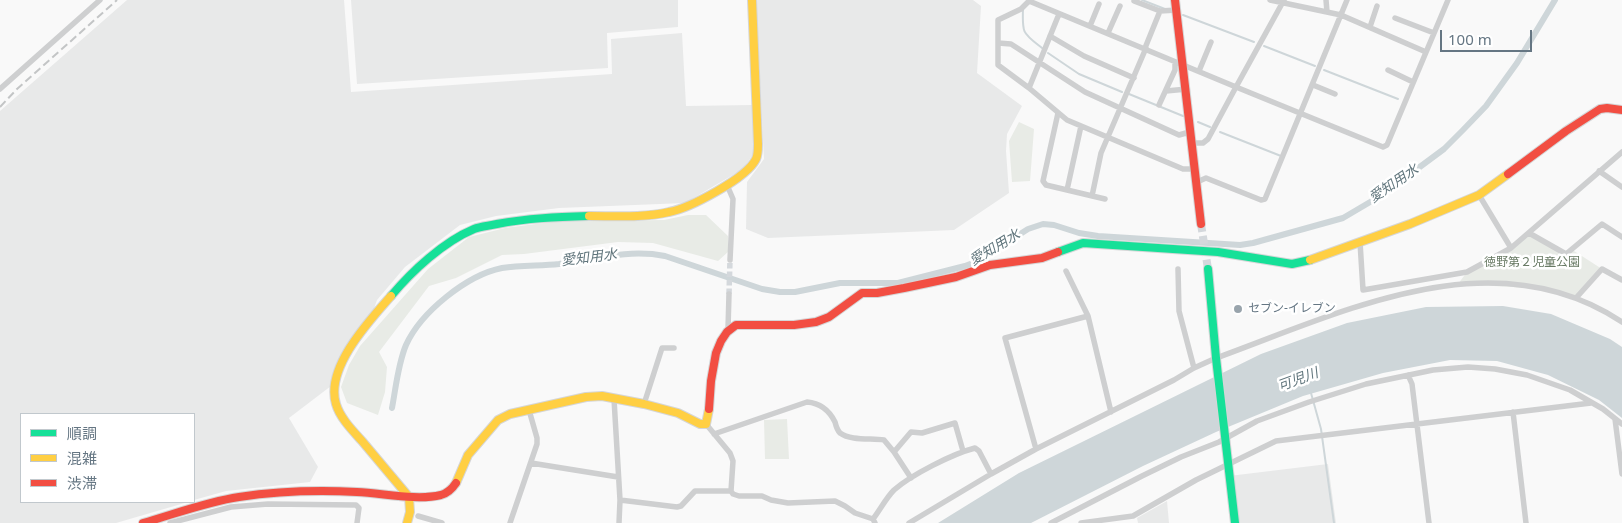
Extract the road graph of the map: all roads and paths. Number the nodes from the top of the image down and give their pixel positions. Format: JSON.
{"nodes":[{"id":1,"x":100,"y":0,"type":"edge"},
{"id":2,"x":752,"y":0,"type":"edge"},
{"id":3,"x":1022,"y":0,"type":"edge"},
{"id":4,"x":1175,"y":0,"type":"edge"},
{"id":5,"x":1270,"y":0,"type":"edge"},
{"id":6,"x":1326,"y":0,"type":"edge"},
{"id":7,"x":1347,"y":0,"type":"edge"},
{"id":8,"x":1448,"y":0,"type":"edge"},
{"id":9,"x":1134,"y":1,"type":"edge"},
{"id":10,"x":1284,"y":1,"type":"edge"},
{"id":11,"x":1099,"y":4,"type":"dead end"},
{"id":12,"x":1120,"y":6,"type":"dead end"},
{"id":13,"x":1377,"y":6,"type":"dead end"},
{"id":14,"x":1021,"y":9,"type":"junction"},
{"id":15,"x":1177,"y":10,"type":"junction"},
{"id":16,"x":1160,"y":11,"type":"junction"},
{"id":17,"x":1327,"y":12,"type":"junction"},
{"id":18,"x":1059,"y":14,"type":"junction"},
{"id":19,"x":1341,"y":15,"type":"junction"},
{"id":20,"x":1395,"y":18,"type":"dead end"},
{"id":21,"x":1090,"y":26,"type":"junction"},
{"id":22,"x":1370,"y":27,"type":"junction"},
{"id":23,"x":1434,"y":33,"type":"junction"},
{"id":24,"x":1108,"y":34,"type":"junction"},
{"id":25,"x":1050,"y":36,"type":"junction"},
{"id":26,"x":1211,"y":42,"type":"dead end"},
{"id":27,"x":998,"y":43,"type":"junction"},
{"id":28,"x":1145,"y":48,"type":"junction"},
{"id":29,"x":1426,"y":52,"type":"junction"},
{"id":30,"x":1179,"y":63,"type":"junction"},
{"id":31,"x":1039,"y":64,"type":"junction"},
{"id":32,"x":1388,"y":70,"type":"dead end"},
{"id":33,"x":1199,"y":72,"type":"junction"},
{"id":34,"x":1134,"y":78,"type":"junction"},
{"id":35,"x":1413,"y":82,"type":"junction"},
{"id":36,"x":1313,"y":85,"type":"junction"},
{"id":37,"x":1236,"y":87,"type":"junction"},
{"id":38,"x":1029,"y":88,"type":"junction"},
{"id":39,"x":1187,"y":89,"type":"junction"},
{"id":40,"x":0,"y":90,"type":"edge"},
{"id":41,"x":1166,"y":91,"type":"junction"},
{"id":42,"x":1335,"y":94,"type":"dead end"},
{"id":43,"x":1159,"y":105,"type":"dead end"},
{"id":44,"x":1120,"y":109,"type":"junction"},
{"id":45,"x":1622,"y":110,"type":"edge"},
{"id":46,"x":1058,"y":113,"type":"junction"},
{"id":47,"x":1301,"y":113,"type":"junction"},
{"id":48,"x":1081,"y":126,"type":"junction"},
{"id":49,"x":1107,"y":137,"type":"junction"},
{"id":50,"x":1191,"y":139,"type":"junction"},
{"id":51,"x":1622,"y":152,"type":"edge"},
{"id":52,"x":1195,"y":169,"type":"junction"},
{"id":53,"x":1599,"y":171,"type":"junction"},
{"id":54,"x":1197,"y":182,"type":"junction"},
{"id":55,"x":727,"y":184,"type":"junction"},
{"id":56,"x":1622,"y":187,"type":"edge"},
{"id":57,"x":1067,"y":190,"type":"junction"},
{"id":58,"x":1480,"y":195,"type":"junction"},
{"id":59,"x":1092,"y":196,"type":"junction"},
{"id":60,"x":1105,"y":199,"type":"dead end"},
{"id":61,"x":1201,"y":224,"type":"tunnel mouth"},
{"id":62,"x":1529,"y":233,"type":"junction"},
{"id":63,"x":1622,"y":237,"type":"edge"},
{"id":64,"x":1360,"y":242,"type":"junction"},
{"id":65,"x":1511,"y":248,"type":"junction"},
{"id":66,"x":730,"y":260,"type":"tunnel mouth"},
{"id":67,"x":1178,"y":269,"type":"dead end"},
{"id":68,"x":1208,"y":269,"type":"tunnel mouth"},
{"id":69,"x":1066,"y":271,"type":"dead end"},
{"id":70,"x":1622,"y":280,"type":"edge"},
{"id":71,"x":728,"y":294,"type":"tunnel mouth"},
{"id":72,"x":1576,"y":298,"type":"junction"},
{"id":73,"x":1088,"y":316,"type":"junction"},
{"id":74,"x":1622,"y":322,"type":"edge"},
{"id":75,"x":728,"y":329,"type":"junction"},
{"id":76,"x":674,"y":348,"type":"dead end"},
{"id":77,"x":1216,"y":358,"type":"junction"},
{"id":78,"x":1194,"y":368,"type":"junction"},
{"id":79,"x":1408,"y":375,"type":"junction"},
{"id":80,"x":614,"y":399,"type":"junction"},
{"id":81,"x":644,"y":404,"type":"junction"},
{"id":82,"x":1591,"y":404,"type":"junction"},
{"id":83,"x":529,"y":410,"type":"junction"},
{"id":84,"x":1111,"y":412,"type":"junction"},
{"id":85,"x":1513,"y":412,"type":"junction"},
{"id":86,"x":1615,"y":419,"type":"junction"},
{"id":87,"x":1417,"y":423,"type":"junction"},
{"id":88,"x":706,"y":424,"type":"junction"},
{"id":89,"x":1622,"y":424,"type":"edge"},
{"id":90,"x":714,"y":434,"type":"junction"},
{"id":91,"x":1225,"y":434,"type":"junction"},
{"id":92,"x":1036,"y":449,"type":"junction"},
{"id":93,"x":962,"y":451,"type":"junction"},
{"id":94,"x":894,"y":452,"type":"junction"},
{"id":95,"x":531,"y":463,"type":"junction"},
{"id":96,"x":1227,"y":465,"type":"junction"},
{"id":97,"x":991,"y":474,"type":"junction"},
{"id":98,"x":1622,"y":474,"type":"edge"},
{"id":99,"x":618,"y":477,"type":"junction"},
{"id":100,"x":911,"y":478,"type":"junction"},
{"id":101,"x":731,"y":491,"type":"junction"},
{"id":102,"x":409,"y":496,"type":"junction"},
{"id":103,"x":620,"y":500,"type":"junction"},
{"id":104,"x":418,"y":516,"type":"dead end"},
{"id":105,"x":1133,"y":520,"type":"edge"},
{"id":106,"x":874,"y":521,"type":"edge"},
{"id":107,"x":143,"y":523,"type":"edge"},
{"id":108,"x":170,"y":523,"type":"edge"},
{"id":109,"x":356,"y":523,"type":"edge"},
{"id":110,"x":407,"y":523,"type":"edge"},
{"id":111,"x":442,"y":523,"type":"edge"},
{"id":112,"x":510,"y":523,"type":"edge"},
{"id":113,"x":619,"y":523,"type":"edge"},
{"id":114,"x":909,"y":523,"type":"edge"},
{"id":115,"x":1051,"y":523,"type":"edge"},
{"id":116,"x":1082,"y":523,"type":"edge"},
{"id":117,"x":1235,"y":523,"type":"edge"},
{"id":118,"x":1429,"y":523,"type":"edge"},
{"id":119,"x":1526,"y":523,"type":"edge"}],
"edges":[{"from":1,"to":40,"type":"street"},
{"from":2,"to":55,"type":"street"},
{"from":3,"to":14,"type":"street"},
{"from":4,"to":15,"type":"street"},
{"from":5,"to":10,"type":"street"},
{"from":6,"to":17,"type":"street"},
{"from":7,"to":19,"type":"street"},
{"from":8,"to":23,"type":"street"},
{"from":9,"to":16,"type":"street"},
{"from":10,"to":17,"type":"street"},
{"from":10,"to":37,"type":"street"},
{"from":11,"to":21,"type":"street"},
{"from":12,"to":24,"type":"street"},
{"from":13,"to":22,"type":"street"},
{"from":14,"to":18,"type":"street"},
{"from":14,"to":27,"type":"street"},
{"from":15,"to":16,"type":"street"},
{"from":15,"to":30,"type":"street"},
{"from":16,"to":28,"type":"street"},
{"from":17,"to":19,"type":"street"},
{"from":18,"to":21,"type":"street"},
{"from":18,"to":25,"type":"street"},
{"from":19,"to":22,"type":"street"},
{"from":19,"to":36,"type":"street"},
{"from":20,"to":23,"type":"street"},
{"from":21,"to":24,"type":"street"},
{"from":22,"to":29,"type":"street"},
{"from":23,"to":29,"type":"street"},
{"from":24,"to":28,"type":"street"},
{"from":25,"to":31,"type":"street"},
{"from":25,"to":34,"type":"street"},
{"from":26,"to":33,"type":"street"},
{"from":27,"to":31,"type":"street"},
{"from":27,"to":38,"type":"street"},
{"from":28,"to":30,"type":"street"},
{"from":28,"to":34,"type":"street"},
{"from":29,"to":35,"type":"street"},
{"from":30,"to":33,"type":"street"},
{"from":30,"to":39,"type":"street"},
{"from":30,"to":41,"type":"street"},
{"from":31,"to":38,"type":"street"},
{"from":31,"to":44,"type":"street"},
{"from":32,"to":35,"type":"street"},
{"from":33,"to":37,"type":"street"},
{"from":34,"to":44,"type":"street"},
{"from":35,"to":47,"type":"street"},
{"from":36,"to":42,"type":"street"},
{"from":36,"to":47,"type":"street"},
{"from":37,"to":47,"type":"street"},
{"from":37,"to":50,"type":"street"},
{"from":38,"to":46,"type":"street"},
{"from":39,"to":41,"type":"street"},
{"from":39,"to":50,"type":"street"},
{"from":41,"to":43,"type":"street"},
{"from":44,"to":49,"type":"street"},
{"from":44,"to":50,"type":"street"},
{"from":45,"to":58,"type":"street"},
{"from":46,"to":48,"type":"street"},
{"from":46,"to":57,"type":"street"},
{"from":47,"to":54,"type":"street"},
{"from":48,"to":49,"type":"street"},
{"from":48,"to":57,"type":"street"},
{"from":49,"to":52,"type":"street"},
{"from":49,"to":59,"type":"street"},
{"from":50,"to":52,"type":"street"},
{"from":51,"to":53,"type":"street"},
{"from":52,"to":54,"type":"street"},
{"from":53,"to":56,"type":"street"},
{"from":53,"to":62,"type":"street"},
{"from":54,"to":61,"type":"street"},
{"from":55,"to":66,"type":"street"},
{"from":55,"to":102,"type":"street"},
{"from":57,"to":59,"type":"street"},
{"from":58,"to":64,"type":"street"},
{"from":58,"to":65,"type":"street"},
{"from":59,"to":60,"type":"street"},
{"from":62,"to":63,"type":"street"},
{"from":62,"to":65,"type":"street"},
{"from":64,"to":65,"type":"street"},
{"from":64,"to":75,"type":"street"},
{"from":67,"to":78,"type":"street"},
{"from":68,"to":77,"type":"street"},
{"from":69,"to":73,"type":"street"},
{"from":70,"to":72,"type":"street"},
{"from":71,"to":75,"type":"street"},
{"from":72,"to":74,"type":"street"},
{"from":72,"to":77,"type":"street"},
{"from":73,"to":84,"type":"street"},
{"from":73,"to":92,"type":"street"},
{"from":75,"to":88,"type":"street"},
{"from":76,"to":81,"type":"street"},
{"from":77,"to":78,"type":"street"},
{"from":77,"to":91,"type":"street"},
{"from":78,"to":84,"type":"street"},
{"from":79,"to":82,"type":"street"},
{"from":79,"to":87,"type":"street"},
{"from":79,"to":91,"type":"street"},
{"from":80,"to":81,"type":"street"},
{"from":80,"to":83,"type":"street"},
{"from":80,"to":99,"type":"street"},
{"from":81,"to":88,"type":"street"},
{"from":82,"to":85,"type":"street"},
{"from":82,"to":86,"type":"street"},
{"from":83,"to":95,"type":"street"},
{"from":83,"to":102,"type":"street"},
{"from":84,"to":92,"type":"street"},
{"from":85,"to":87,"type":"street"},
{"from":85,"to":119,"type":"street"},
{"from":86,"to":89,"type":"street"},
{"from":86,"to":98,"type":"street"},
{"from":87,"to":96,"type":"street"},
{"from":87,"to":118,"type":"street"},
{"from":88,"to":90,"type":"street"},
{"from":90,"to":94,"type":"street"},
{"from":90,"to":101,"type":"street"},
{"from":91,"to":96,"type":"street"},
{"from":91,"to":115,"type":"street"},
{"from":92,"to":97,"type":"street"},
{"from":93,"to":94,"type":"street"},
{"from":93,"to":97,"type":"street"},
{"from":93,"to":100,"type":"street"},
{"from":94,"to":100,"type":"street"},
{"from":95,"to":99,"type":"street"},
{"from":95,"to":112,"type":"street"},
{"from":96,"to":105,"type":"street"},
{"from":96,"to":117,"type":"street"},
{"from":97,"to":114,"type":"street"},
{"from":99,"to":103,"type":"street"},
{"from":100,"to":106,"type":"street"},
{"from":101,"to":103,"type":"street"},
{"from":101,"to":106,"type":"street"},
{"from":102,"to":107,"type":"street"},
{"from":102,"to":110,"type":"street"},
{"from":103,"to":113,"type":"street"},
{"from":104,"to":111,"type":"street"},
{"from":105,"to":116,"type":"street"},
{"from":108,"to":109,"type":"street"}]}
